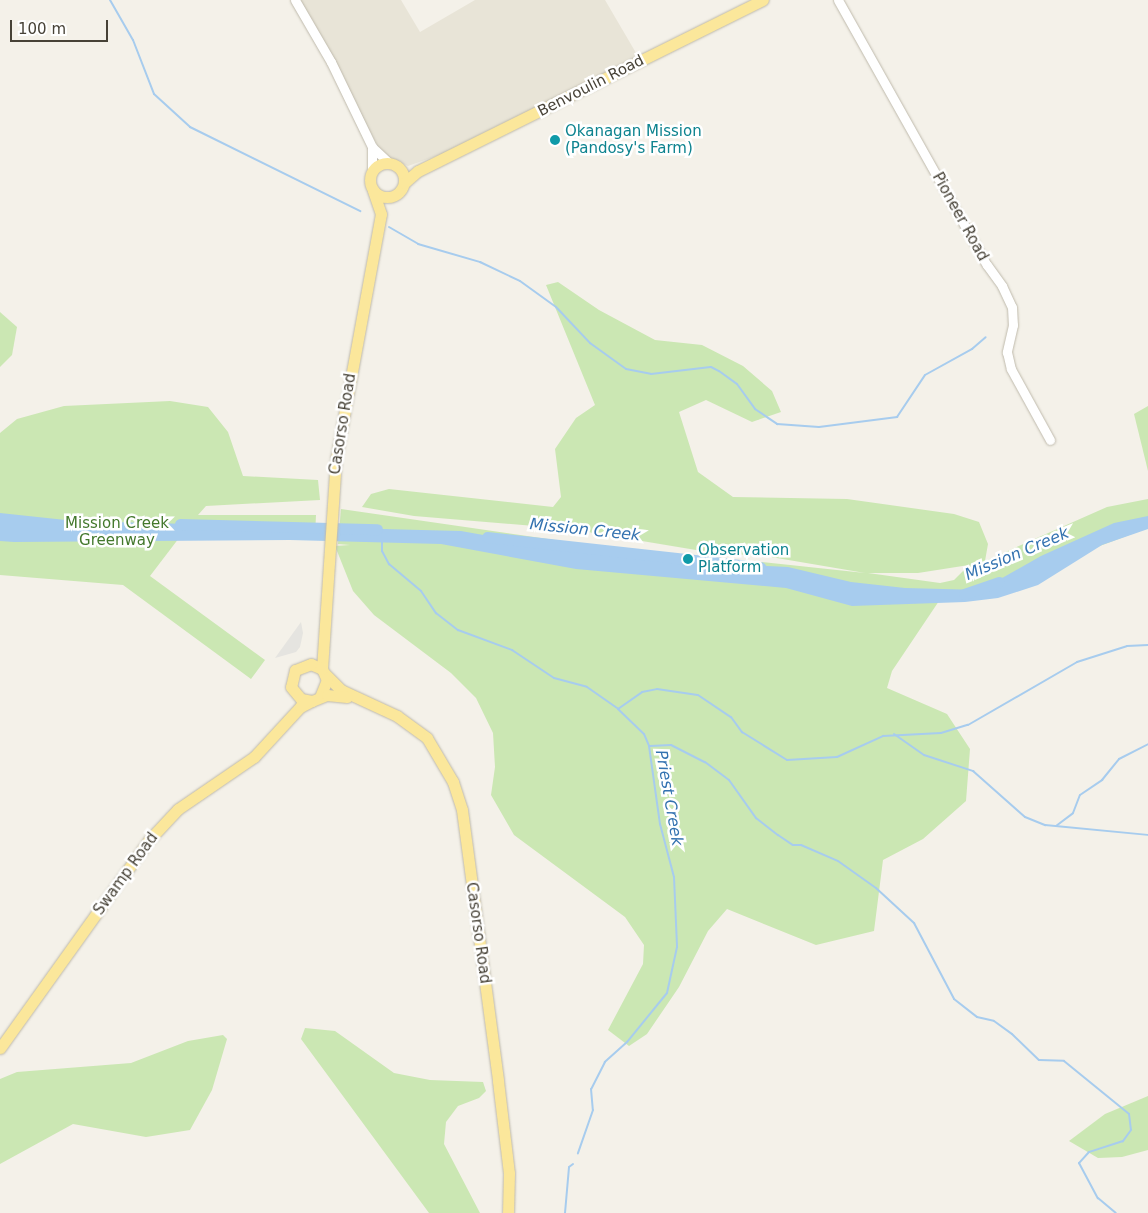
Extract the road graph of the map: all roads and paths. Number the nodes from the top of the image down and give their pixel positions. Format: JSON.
{"nodes":[{"id":1,"x":295,"y":0,"type":"edge"},
{"id":2,"x":763,"y":0,"type":"edge"},
{"id":3,"x":838,"y":0,"type":"edge"},
{"id":4,"x":372,"y":146,"type":"junction"},
{"id":5,"x":393,"y":165,"type":"junction"},
{"id":6,"x":372,"y":170,"type":"junction"},
{"id":7,"x":418,"y":171,"type":"junction"},
{"id":8,"x":404,"y":182,"type":"junction"},
{"id":9,"x":373,"y":191,"type":"junction"},
{"id":10,"x":394,"y":196,"type":"junction"},
{"id":11,"x":381,"y":214,"type":"junction"},
{"id":12,"x":1050,"y":440,"type":"dead end"},
{"id":13,"x":322,"y":636,"type":"junction"},
{"id":14,"x":305,"y":664,"type":"junction"},
{"id":15,"x":323,"y":672,"type":"junction"},
{"id":16,"x":291,"y":687,"type":"junction"},
{"id":17,"x":316,"y":699,"type":"junction"},
{"id":18,"x":361,"y":700,"type":"junction"},
{"id":19,"x":280,"y":728,"type":"junction"},
{"id":20,"x":0,"y":1048,"type":"edge"},
{"id":21,"x":508,"y":1213,"type":"edge"}],
"edges":[{"from":1,"to":4,"type":"street"},
{"from":2,"to":7,"type":"main road","name":"Benvoulin Road"},
{"from":3,"to":12,"type":"street","name":"Pioneer Road"},
{"from":4,"to":5,"type":"street"},
{"from":4,"to":6,"type":"street"},
{"from":5,"to":6,"type":"main road"},
{"from":5,"to":7,"type":"main road"},
{"from":5,"to":8,"type":"main road"},
{"from":6,"to":9,"type":"main road"},
{"from":7,"to":8,"type":"main road","name":"Benvoulin Road"},
{"from":8,"to":10,"type":"main road"},
{"from":9,"to":10,"type":"main road"},
{"from":9,"to":11,"type":"main road","name":"Casorso Road"},
{"from":10,"to":11,"type":"main road","name":"Casorso Road"},
{"from":11,"to":13,"type":"main road","name":"Casorso Road"},
{"from":13,"to":14,"type":"main road","name":"Casorso Road"},
{"from":13,"to":15,"type":"main road","name":"Casorso Road"},
{"from":14,"to":15,"type":"main road"},
{"from":14,"to":16,"type":"main road"},
{"from":15,"to":17,"type":"main road"},
{"from":15,"to":18,"type":"main road","name":"Casorso Road"},
{"from":16,"to":17,"type":"main road"},
{"from":16,"to":19,"type":"main road","name":"Swamp Road"},
{"from":17,"to":18,"type":"main road","name":"Casorso Road"},
{"from":17,"to":19,"type":"main road","name":"Swamp Road"},
{"from":18,"to":21,"type":"main road","name":"Casorso Road"},
{"from":19,"to":20,"type":"main road","name":"Swamp Road"}]}
